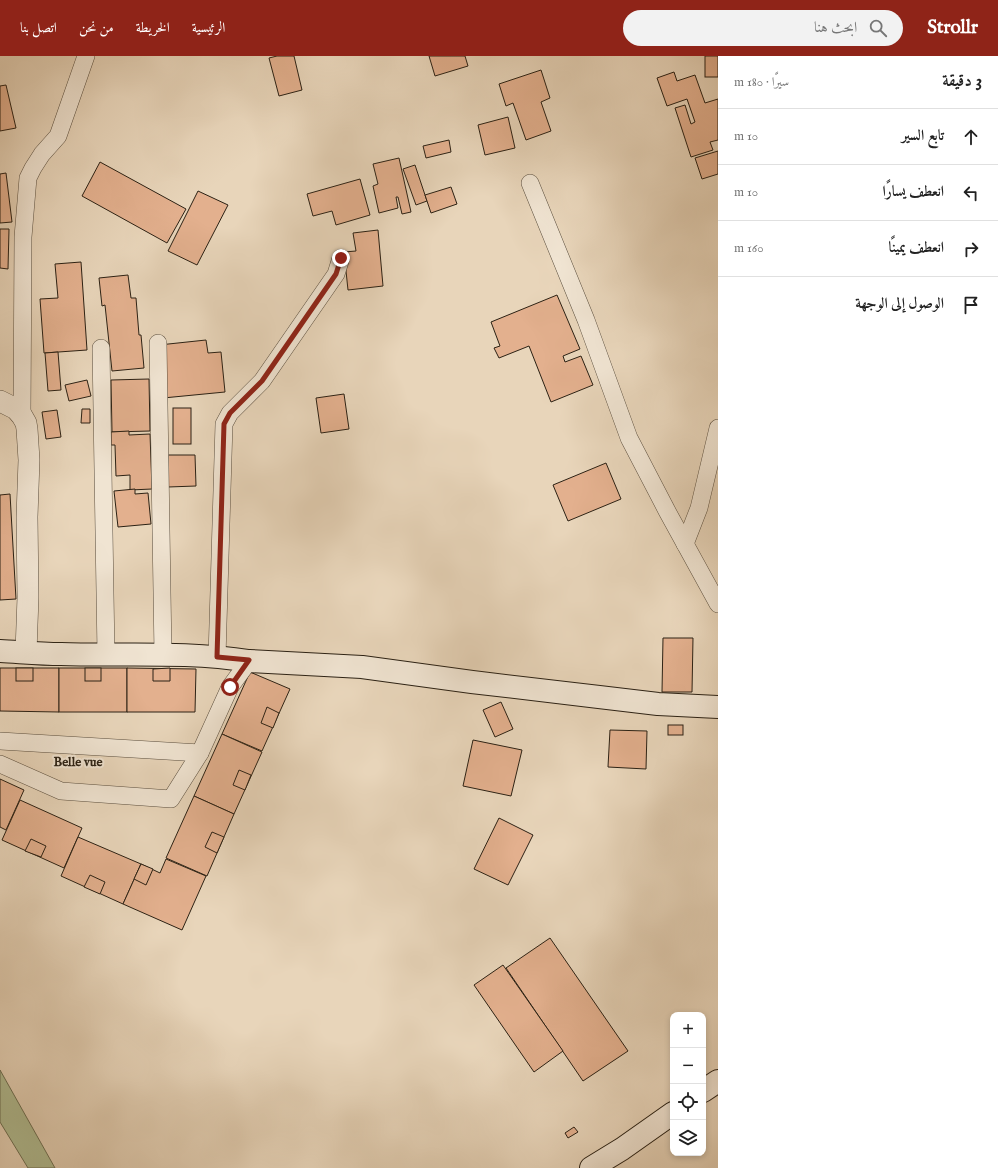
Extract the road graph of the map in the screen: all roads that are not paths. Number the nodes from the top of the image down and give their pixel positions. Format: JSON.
{"nodes":[{"id":1,"x":86,"y":56,"type":"edge"},
{"id":2,"x":530,"y":182,"type":"dead end"},
{"id":3,"x":341,"y":258,"type":"dead end"},
{"id":4,"x":158,"y":343,"type":"dead end"},
{"id":5,"x":101,"y":348,"type":"dead end"},
{"id":6,"x":0,"y":401,"type":"edge"},
{"id":7,"x":22,"y":416,"type":"junction"},
{"id":8,"x":718,"y":428,"type":"edge"},
{"id":9,"x":685,"y":544,"type":"junction"},
{"id":10,"x":718,"y":604,"type":"edge"},
{"id":11,"x":0,"y":651,"type":"edge"},
{"id":12,"x":26,"y":652,"type":"junction"},
{"id":13,"x":106,"y":654,"type":"junction"},
{"id":14,"x":163,"y":654,"type":"junction"},
{"id":15,"x":217,"y":657,"type":"junction"},
{"id":16,"x":249,"y":660,"type":"junction"},
{"id":17,"x":718,"y":707,"type":"edge"},
{"id":18,"x":0,"y":741,"type":"edge"},
{"id":19,"x":200,"y":753,"type":"junction"},
{"id":20,"x":0,"y":764,"type":"edge"},
{"id":21,"x":718,"y":1081,"type":"edge"},
{"id":22,"x":706,"y":1089,"type":"edge"},
{"id":23,"x":670,"y":1115,"type":"edge"},
{"id":24,"x":591,"y":1168,"type":"edge"}],
"edges":[{"from":1,"to":7,"type":"street"},
{"from":2,"to":9,"type":"street"},
{"from":3,"to":15,"type":"street"},
{"from":4,"to":14,"type":"street"},
{"from":5,"to":13,"type":"street"},
{"from":6,"to":7,"type":"street"},
{"from":7,"to":12,"type":"street"},
{"from":8,"to":9,"type":"street"},
{"from":9,"to":10,"type":"street"},
{"from":11,"to":12,"type":"main road"},
{"from":12,"to":13,"type":"main road"},
{"from":13,"to":14,"type":"main road"},
{"from":14,"to":15,"type":"main road"},
{"from":15,"to":16,"type":"main road"},
{"from":16,"to":17,"type":"main road"},
{"from":16,"to":19,"type":"street"},
{"from":18,"to":19,"type":"street"},
{"from":19,"to":20,"type":"street"},
{"from":21,"to":22,"type":"main road"},
{"from":23,"to":24,"type":"main road"}]}
